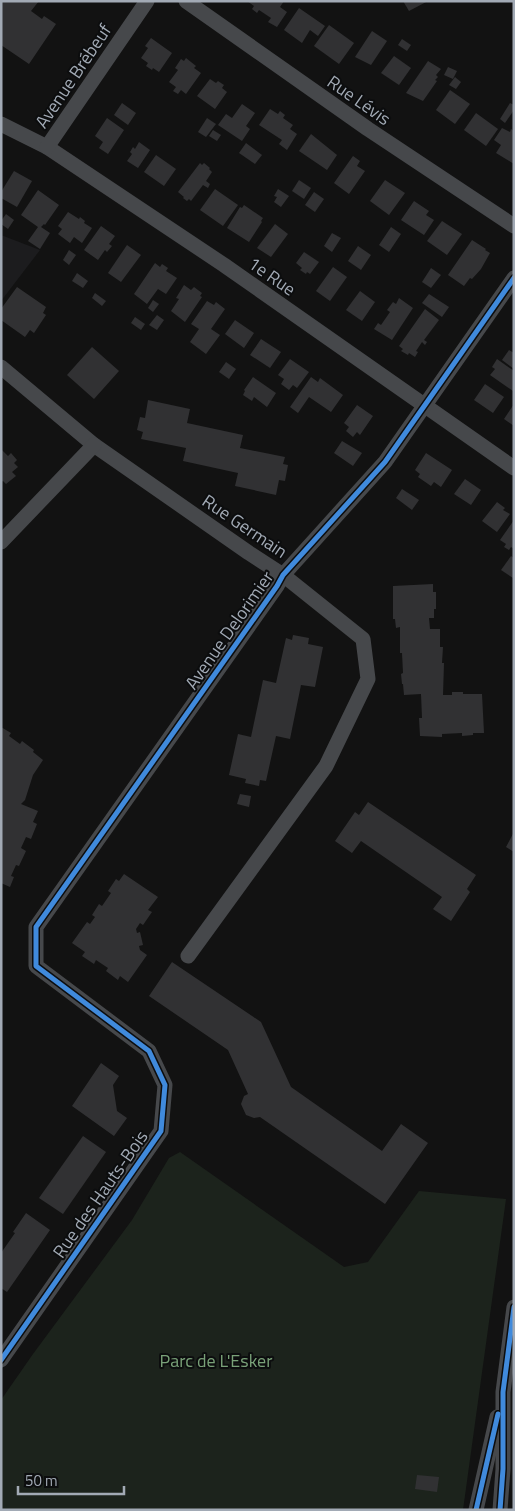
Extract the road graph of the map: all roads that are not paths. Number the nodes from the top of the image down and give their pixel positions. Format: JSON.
{"nodes":[{"id":1,"x":146,"y":1,"type":"edge"},
{"id":2,"x":186,"y":1,"type":"edge"},
{"id":3,"x":1,"y":124,"type":"edge"},
{"id":4,"x":47,"y":147,"type":"junction"},
{"id":5,"x":514,"y":226,"type":"edge"},
{"id":6,"x":514,"y":278,"type":"edge"},
{"id":7,"x":1,"y":367,"type":"edge"},
{"id":8,"x":424,"y":406,"type":"junction"},
{"id":9,"x":94,"y":445,"type":"junction"},
{"id":10,"x":514,"y":468,"type":"edge"},
{"id":11,"x":1,"y":542,"type":"edge"},
{"id":12,"x":283,"y":575,"type":"junction"},
{"id":13,"x":188,"y":956,"type":"dead end"},
{"id":14,"x":36,"y":966,"type":"joint"},
{"id":15,"x":514,"y":1307,"type":"edge"},
{"id":16,"x":1,"y":1360,"type":"edge"},
{"id":17,"x":503,"y":1392,"type":"junction"},
{"id":18,"x":476,"y":1510,"type":"edge"},
{"id":19,"x":500,"y":1510,"type":"edge"}],
"edges":[{"from":1,"to":4,"type":"street","name":"Avenue Brébeuf"},
{"from":2,"to":5,"type":"street","name":"Rue Lévis"},
{"from":3,"to":4,"type":"street","name":"1e Rue"},
{"from":4,"to":8,"type":"street","name":"1e Rue"},
{"from":6,"to":8,"type":"street","name":"Avenue Delorimier"},
{"from":7,"to":9,"type":"street","name":"Rue Germain"},
{"from":8,"to":10,"type":"street","name":"1e Rue"},
{"from":8,"to":12,"type":"street","name":"Avenue Delorimier"},
{"from":9,"to":11,"type":"street"},
{"from":9,"to":12,"type":"street","name":"Rue Germain"},
{"from":12,"to":13,"type":"street","name":"Rue Germain"},
{"from":12,"to":14,"type":"street","name":"Avenue Delorimier"},
{"from":14,"to":16,"type":"street","name":"Rue des Hauts-Bois"},
{"from":15,"to":17,"type":"street"},
{"from":17,"to":18,"type":"street"},
{"from":17,"to":19,"type":"street"}]}
